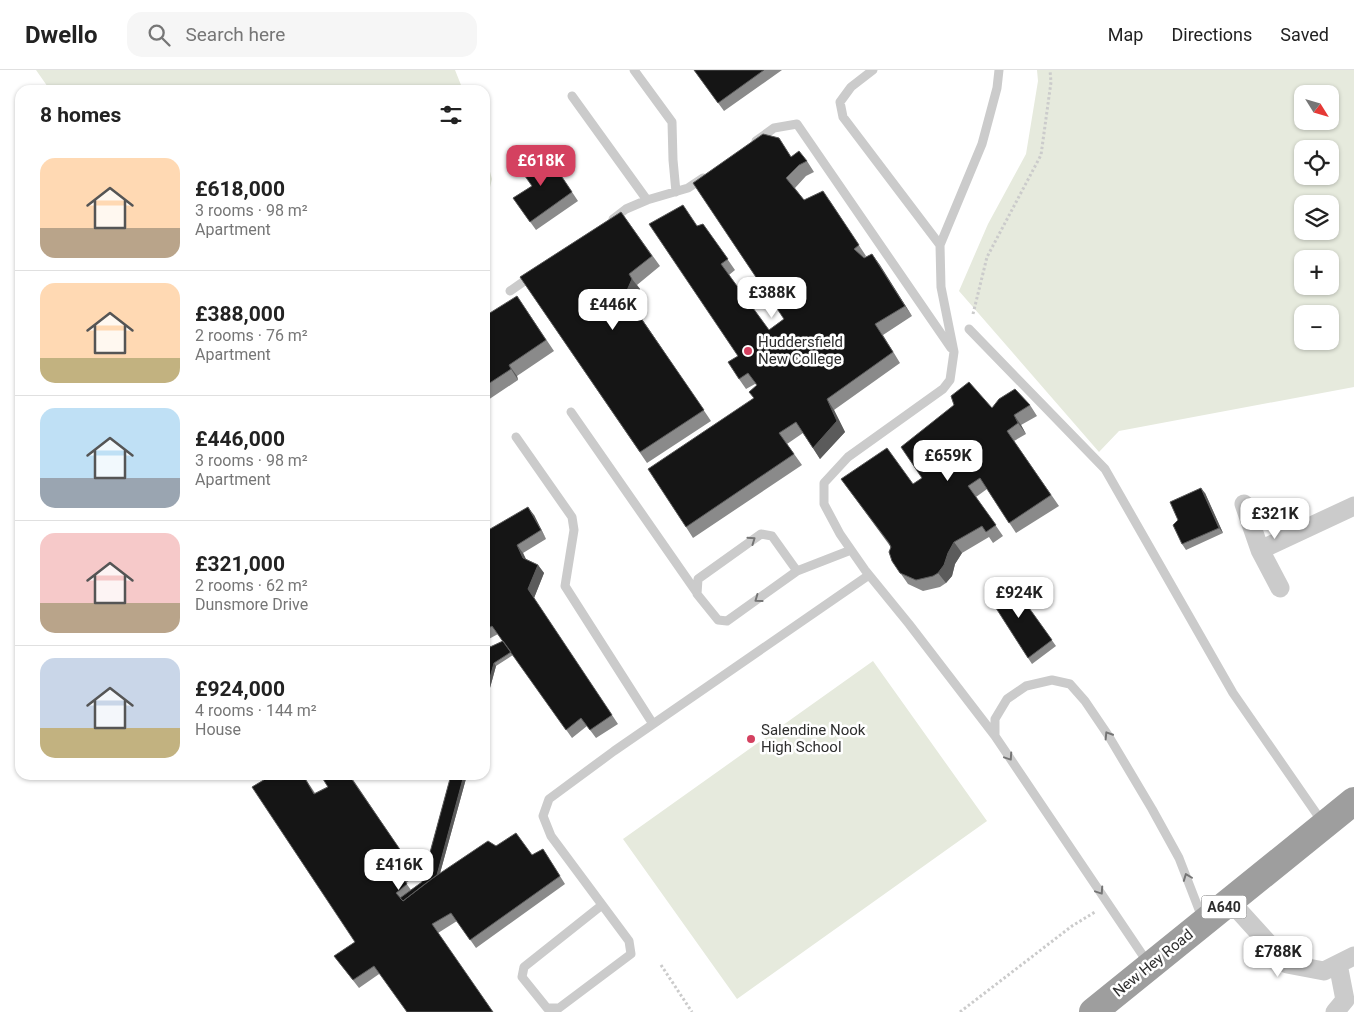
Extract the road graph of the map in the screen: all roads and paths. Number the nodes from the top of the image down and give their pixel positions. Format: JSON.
{"nodes":[{"id":1,"x":634,"y":70,"type":"edge"},
{"id":2,"x":874,"y":70,"type":"edge"},
{"id":3,"x":999,"y":70,"type":"edge"},
{"id":4,"x":1050,"y":70,"type":"edge"},
{"id":5,"x":572,"y":96,"type":"dead end"},
{"id":6,"x":751,"y":144,"type":"edge"},
{"id":7,"x":712,"y":172,"type":"edge"},
{"id":8,"x":676,"y":192,"type":"junction"},
{"id":9,"x":647,"y":200,"type":"junction"},
{"id":10,"x":603,"y":226,"type":"edge"},
{"id":11,"x":940,"y":244,"type":"junction"},
{"id":12,"x":541,"y":269,"type":"edge"},
{"id":13,"x":510,"y":291,"type":"dead end"},
{"id":14,"x":969,"y":329,"type":"joint"},
{"id":15,"x":954,"y":352,"type":"junction"},
{"id":16,"x":571,"y":412,"type":"dead end"},
{"id":17,"x":516,"y":438,"type":"dead end"},
{"id":18,"x":1244,"y":504,"type":"dead end"},
{"id":19,"x":1354,"y":506,"type":"edge"},
{"id":20,"x":851,"y":550,"type":"junction"},
{"id":21,"x":1260,"y":550,"type":"junction"},
{"id":22,"x":797,"y":571,"type":"junction"},
{"id":23,"x":869,"y":575,"type":"junction"},
{"id":24,"x":1280,"y":588,"type":"dead end"},
{"id":25,"x":697,"y":594,"type":"junction"},
{"id":26,"x":652,"y":724,"type":"junction"},
{"id":27,"x":994,"y":736,"type":"junction"},
{"id":28,"x":1354,"y":801,"type":"edge"},
{"id":29,"x":1324,"y":825,"type":"junction"},
{"id":30,"x":1230,"y":901,"type":"junction"},
{"id":31,"x":1108,"y":903,"type":"junction"},
{"id":32,"x":602,"y":905,"type":"junction"},
{"id":33,"x":1204,"y":922,"type":"junction"},
{"id":34,"x":1346,"y":960,"type":"edge"},
{"id":35,"x":661,"y":965,"type":"dead end"},
{"id":36,"x":1150,"y":966,"type":"junction"},
{"id":37,"x":692,"y":1012,"type":"edge"},
{"id":38,"x":960,"y":1012,"type":"edge"},
{"id":39,"x":1093,"y":1012,"type":"edge"},
{"id":40,"x":1335,"y":1012,"type":"edge"}],
"edges":[{"from":1,"to":8,"type":"lane"},
{"from":2,"to":11,"type":"lane"},
{"from":3,"to":11,"type":"lane"},
{"from":4,"to":14,"type":"path"},
{"from":5,"to":9,"type":"lane"},
{"from":6,"to":15,"type":"lane"},
{"from":7,"to":8,"type":"lane"},
{"from":8,"to":9,"type":"lane"},
{"from":9,"to":10,"type":"lane"},
{"from":11,"to":15,"type":"lane"},
{"from":12,"to":13,"type":"lane"},
{"from":14,"to":29,"type":"lane"},
{"from":15,"to":20,"type":"lane"},
{"from":16,"to":25,"type":"lane"},
{"from":17,"to":26,"type":"lane"},
{"from":18,"to":21,"type":"street"},
{"from":19,"to":21,"type":"street"},
{"from":20,"to":22,"type":"lane"},
{"from":20,"to":23,"type":"lane"},
{"from":21,"to":24,"type":"street"},
{"from":22,"to":25,"type":"lane","one_way":true},
{"from":25,"to":22,"type":"lane","one_way":true},
{"from":23,"to":26,"type":"lane"},
{"from":23,"to":27,"type":"lane"},
{"from":26,"to":32,"type":"lane"},
{"from":27,"to":31,"type":"lane","one_way":true},
{"from":33,"to":27,"type":"lane","one_way":true},
{"from":28,"to":29,"type":"highway","name":"New Hey Road","number":"A640"},
{"from":29,"to":30,"type":"highway","name":"New Hey Road","number":"A640"},
{"from":30,"to":33,"type":"highway","name":"New Hey Road","number":"A640"},
{"from":30,"to":34,"type":"street"},
{"from":31,"to":36,"type":"lane"},
{"from":31,"to":38,"type":"path"},
{"from":32,"to":32,"type":"lane"},
{"from":33,"to":36,"type":"highway","name":"New Hey Road","number":"A640"},
{"from":34,"to":40,"type":"street"},
{"from":35,"to":37,"type":"path"},
{"from":36,"to":39,"type":"highway","name":"New Hey Road","number":"A640"}]}
